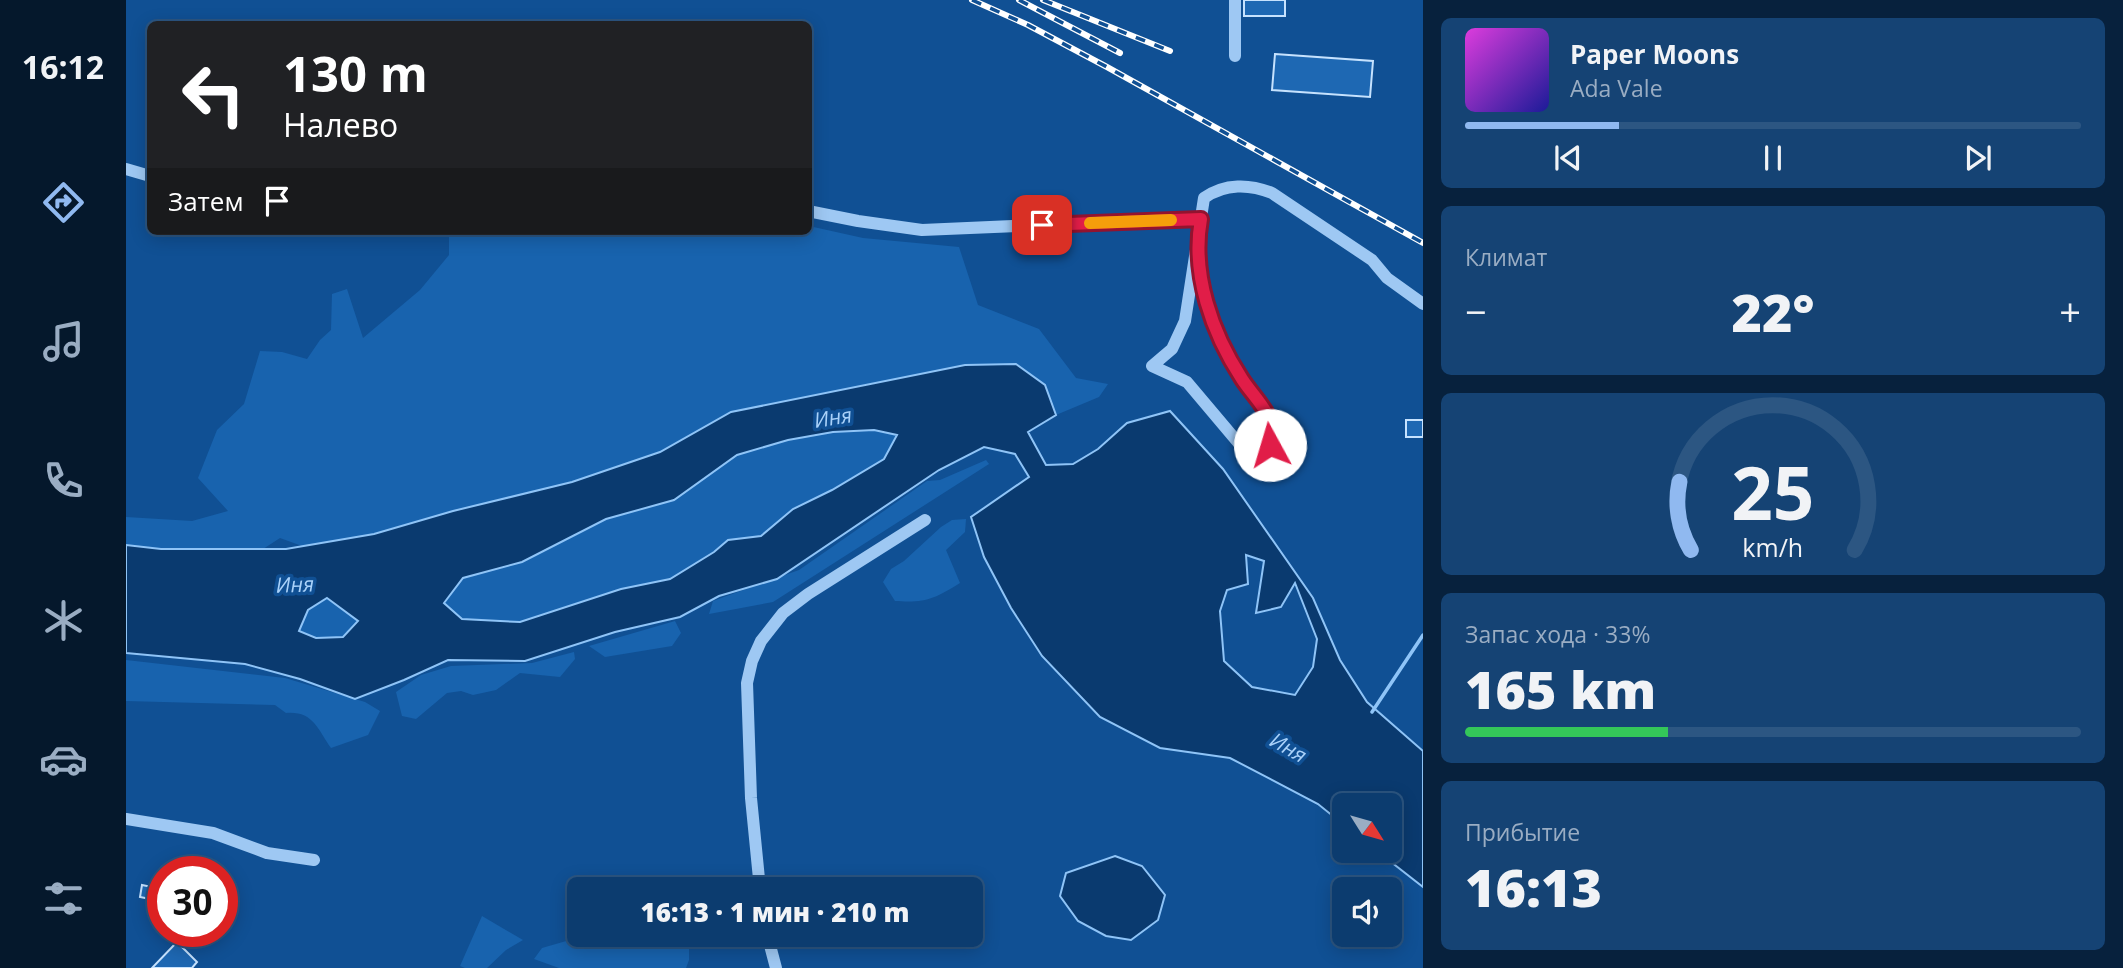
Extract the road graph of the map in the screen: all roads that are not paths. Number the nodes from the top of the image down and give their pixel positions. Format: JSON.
{"nodes":[{"id":1,"x":1235,"y":0,"type":"edge"},
{"id":2,"x":1235,"y":56,"type":"dead end"},
{"id":3,"x":126,"y":169,"type":"edge"},
{"id":4,"x":147,"y":176,"type":"edge"},
{"id":5,"x":812,"y":212,"type":"edge"},
{"id":6,"x":1201,"y":219,"type":"junction"},
{"id":7,"x":1197,"y":240,"type":"junction"},
{"id":8,"x":1423,"y":304,"type":"edge"},
{"id":9,"x":925,"y":520,"type":"dead end"},
{"id":10,"x":126,"y":819,"type":"edge"},
{"id":11,"x":314,"y":860,"type":"dead end"},
{"id":12,"x":759,"y":877,"type":"edge"},
{"id":13,"x":770,"y":947,"type":"edge"},
{"id":14,"x":776,"y":968,"type":"edge"}],
"edges":[{"from":1,"to":2,"type":"street"},
{"from":3,"to":4,"type":"street"},
{"from":5,"to":6,"type":"street"},
{"from":6,"to":7,"type":"street"},
{"from":6,"to":8,"type":"street"},
{"from":7,"to":7,"type":"street"},
{"from":9,"to":12,"type":"street"},
{"from":10,"to":11,"type":"street"},
{"from":13,"to":14,"type":"street"}]}
